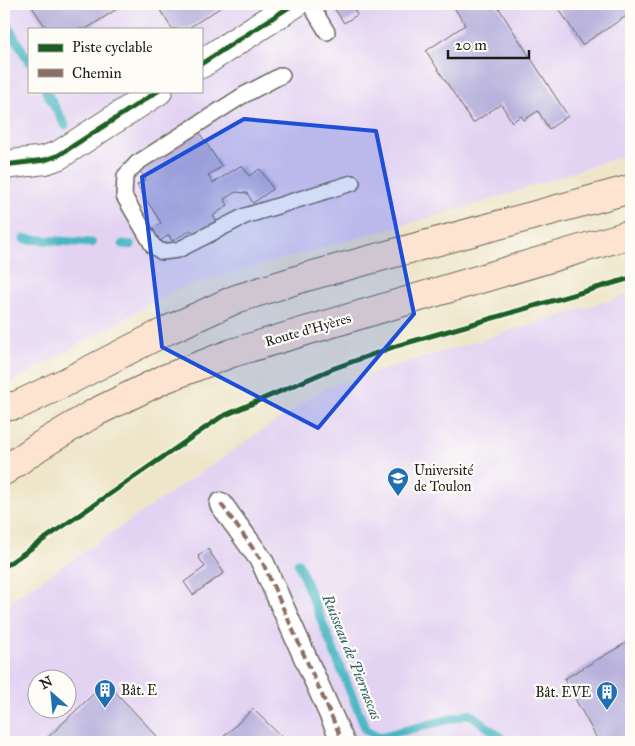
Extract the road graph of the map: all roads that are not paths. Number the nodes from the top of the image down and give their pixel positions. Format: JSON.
{"nodes":[{"id":1,"x":294,"y":4,"type":"edge"},
{"id":2,"x":310,"y":4,"type":"edge"},
{"id":3,"x":327,"y":32,"type":"dead end"},
{"id":4,"x":202,"y":63,"type":"edge"},
{"id":5,"x":282,"y":74,"type":"dead end"},
{"id":6,"x":156,"y":92,"type":"edge"},
{"id":7,"x":4,"y":165,"type":"edge"},
{"id":8,"x":352,"y":183,"type":"dead end"},
{"id":9,"x":631,"y":188,"type":"edge"},
{"id":10,"x":631,"y":234,"type":"edge"},
{"id":11,"x":4,"y":407,"type":"edge"},
{"id":12,"x":4,"y":471,"type":"edge"},
{"id":13,"x":222,"y":504,"type":"dead end"},
{"id":14,"x":343,"y":742,"type":"edge"}],
"edges":[{"from":1,"to":4,"type":"street"},
{"from":2,"to":3,"type":"lane"},
{"from":5,"to":8,"type":"lane"},
{"from":6,"to":7,"type":"street"},
{"from":9,"to":11,"type":"main road"},
{"from":10,"to":12,"type":"main road","name":"Route d'Hyères"},
{"from":13,"to":14,"type":"street"}]}
